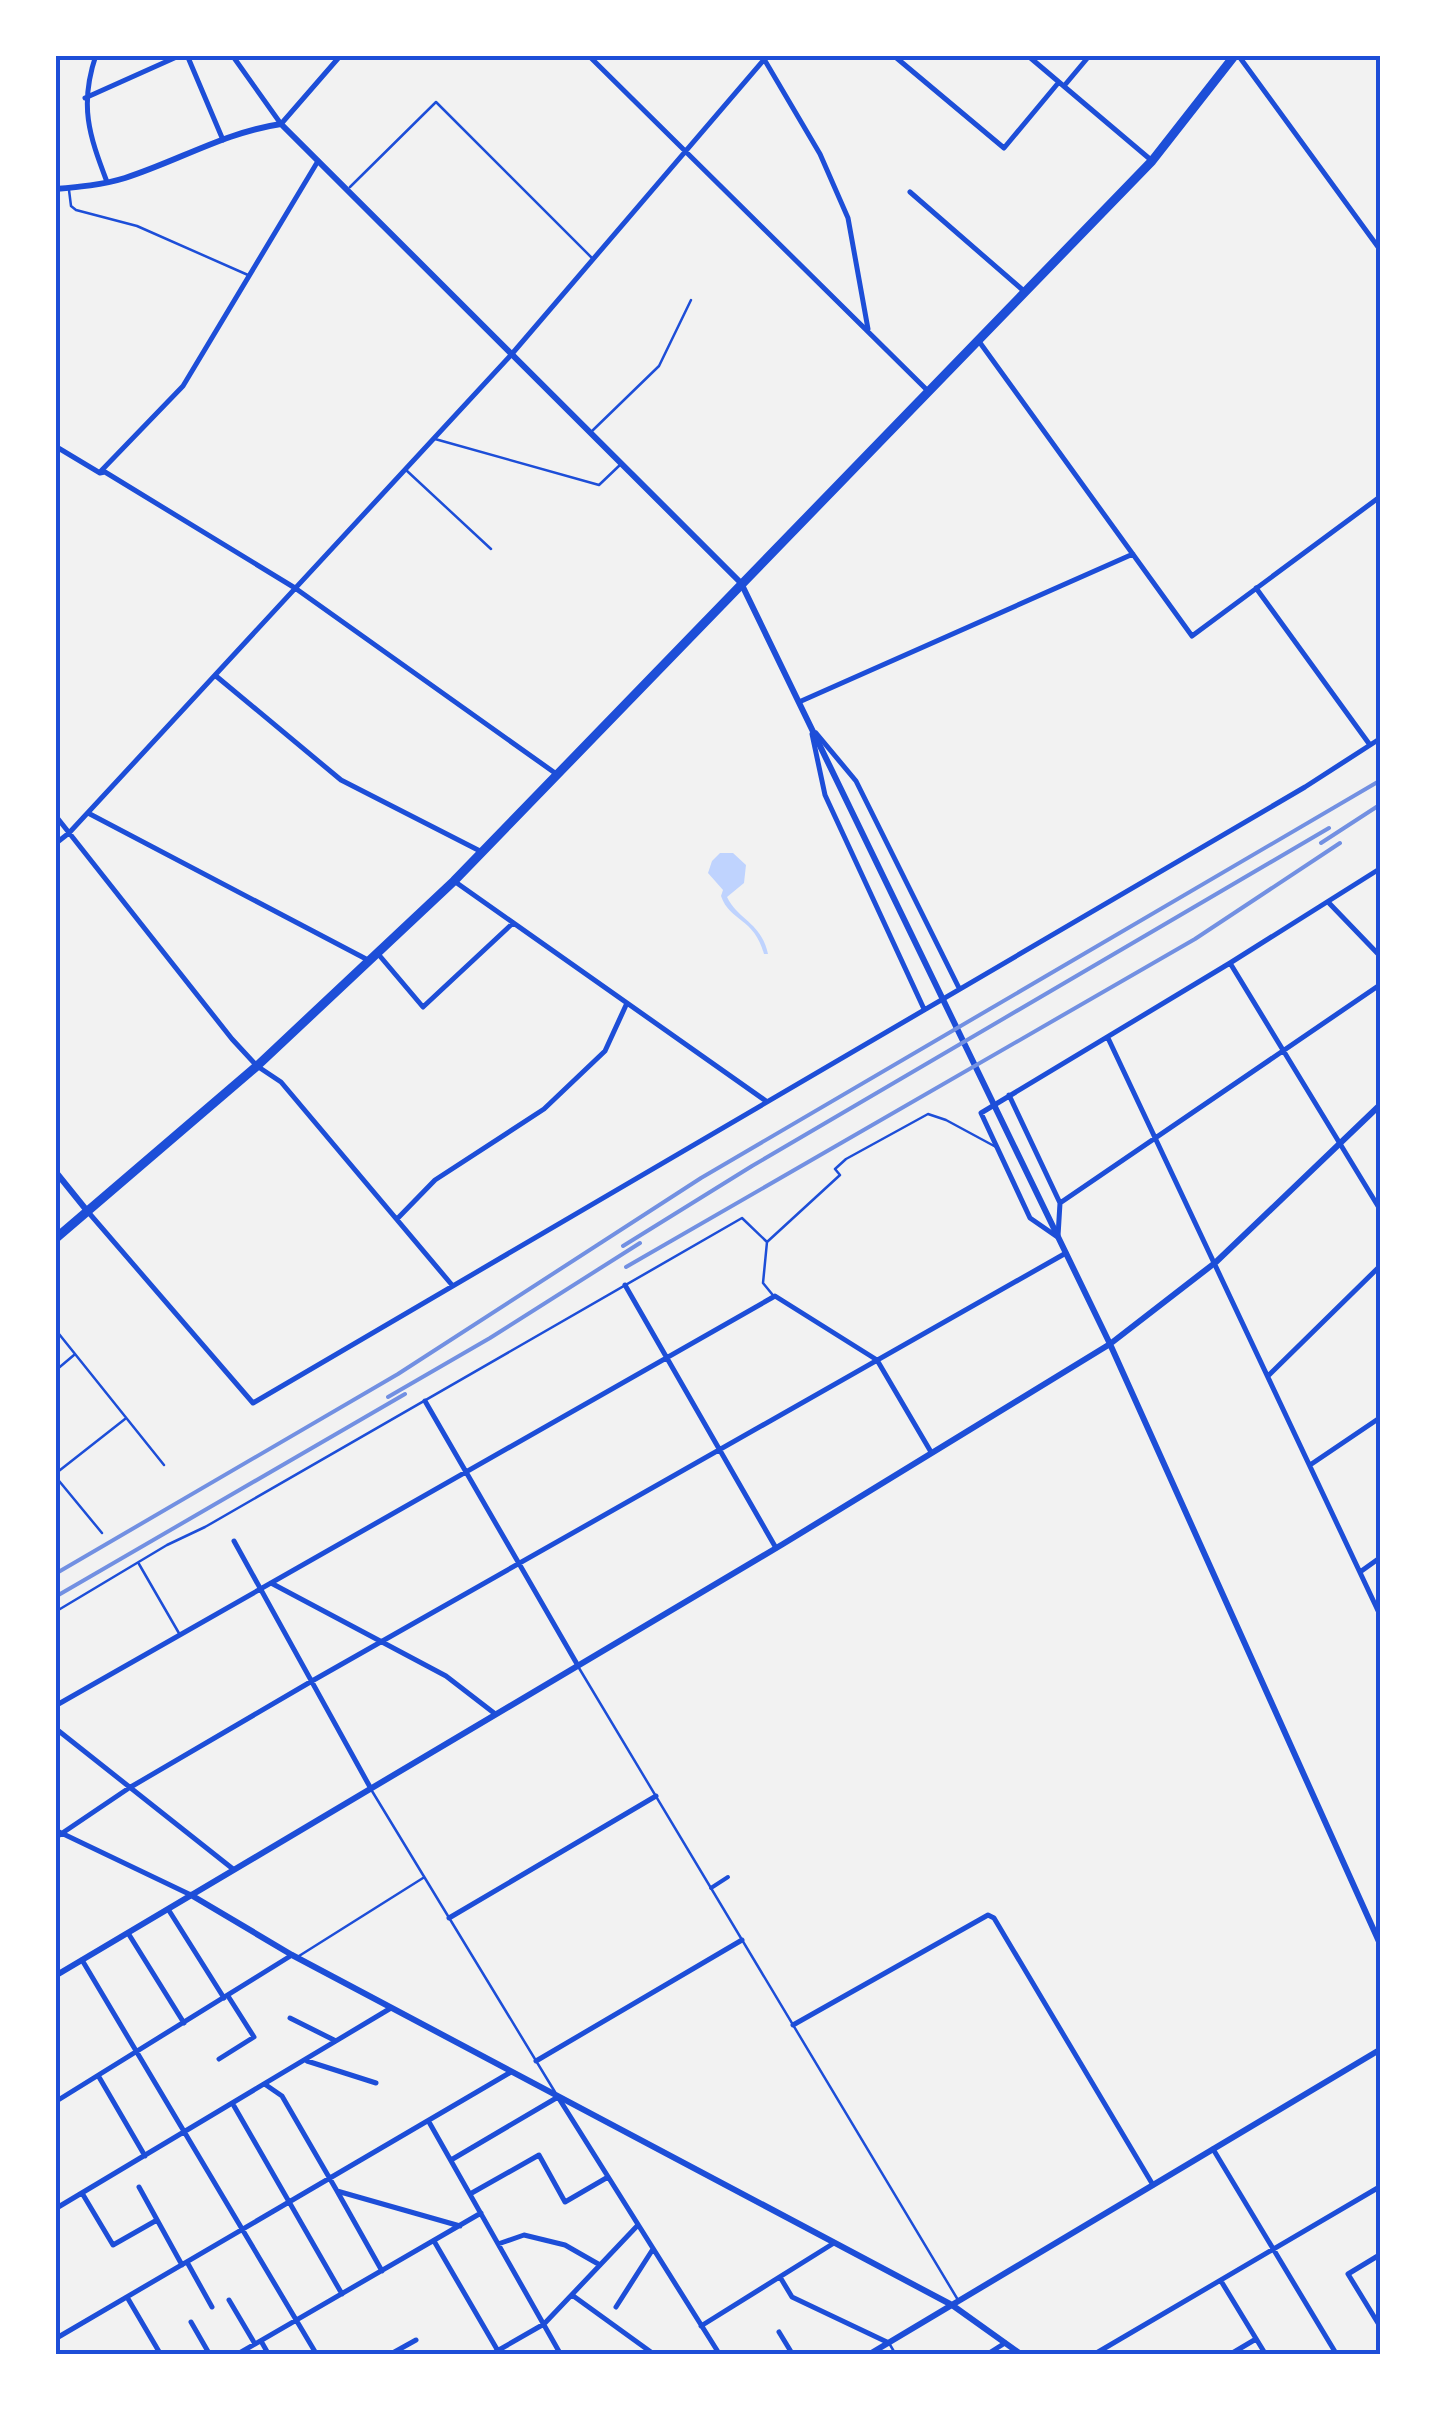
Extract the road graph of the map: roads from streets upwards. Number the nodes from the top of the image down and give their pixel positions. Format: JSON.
{"nodes":[{"id":1,"x":96,"y":55,"type":"edge"},
{"id":2,"x":184,"y":55,"type":"edge"},
{"id":3,"x":232,"y":55,"type":"edge"},
{"id":4,"x":341,"y":55,"type":"edge"},
{"id":5,"x":588,"y":55,"type":"edge"},
{"id":6,"x":893,"y":55,"type":"edge"},
{"id":7,"x":1028,"y":55,"type":"edge"},
{"id":8,"x":1090,"y":55,"type":"edge"},
{"id":9,"x":1237,"y":55,"type":"edge"},
{"id":10,"x":766,"y":57,"type":"edge"},
{"id":11,"x":1061,"y":84,"type":"junction"},
{"id":12,"x":85,"y":98,"type":"junction"},
{"id":13,"x":281,"y":124,"type":"junction"},
{"id":14,"x":223,"y":140,"type":"junction"},
{"id":15,"x":686,"y":151,"type":"junction"},
{"id":16,"x":318,"y":161,"type":"junction"},
{"id":17,"x":1152,"y":161,"type":"junction"},
{"id":18,"x":108,"y":182,"type":"junction"},
{"id":19,"x":55,"y":189,"type":"edge"},
{"id":20,"x":910,"y":192,"type":"dead end"},
{"id":21,"x":1380,"y":248,"type":"edge"},
{"id":22,"x":1024,"y":292,"type":"junction"},
{"id":23,"x":868,"y":332,"type":"junction"},
{"id":24,"x":978,"y":340,"type":"junction"},
{"id":25,"x":511,"y":354,"type":"junction"},
{"id":26,"x":928,"y":391,"type":"junction"},
{"id":27,"x":55,"y":446,"type":"edge"},
{"id":28,"x":100,"y":473,"type":"junction"},
{"id":29,"x":1381,"y":496,"type":"edge"},
{"id":30,"x":1133,"y":554,"type":"junction"},
{"id":31,"x":741,"y":583,"type":"junction"},
{"id":32,"x":296,"y":588,"type":"junction"},
{"id":33,"x":1256,"y":588,"type":"junction"},
{"id":34,"x":215,"y":675,"type":"junction"},
{"id":35,"x":799,"y":702,"type":"junction"},
{"id":36,"x":810,"y":726,"type":"junction"},
{"id":37,"x":1381,"y":738,"type":"edge"},
{"id":38,"x":1370,"y":745,"type":"junction"},
{"id":39,"x":558,"y":775,"type":"junction"},
{"id":40,"x":88,"y":813,"type":"junction"},
{"id":41,"x":55,"y":815,"type":"edge"},
{"id":42,"x":69,"y":833,"type":"junction"},
{"id":43,"x":55,"y":844,"type":"edge"},
{"id":44,"x":483,"y":852,"type":"junction"},
{"id":45,"x":1381,"y":868,"type":"edge"},
{"id":46,"x":454,"y":881,"type":"junction"},
{"id":47,"x":1329,"y":903,"type":"junction"},
{"id":48,"x":513,"y":922,"type":"junction"},
{"id":49,"x":1381,"y":957,"type":"edge"},
{"id":50,"x":375,"y":958,"type":"junction"},
{"id":51,"x":1230,"y":964,"type":"junction"},
{"id":52,"x":1381,"y":984,"type":"edge"},
{"id":53,"x":959,"y":988,"type":"junction"},
{"id":54,"x":626,"y":1003,"type":"junction"},
{"id":55,"x":924,"y":1009,"type":"junction"},
{"id":56,"x":1108,"y":1038,"type":"junction"},
{"id":57,"x":1283,"y":1051,"type":"junction"},
{"id":58,"x":257,"y":1066,"type":"junction"},
{"id":59,"x":1010,"y":1096,"type":"junction"},
{"id":60,"x":766,"y":1101,"type":"junction"},
{"id":61,"x":1381,"y":1104,"type":"edge"},
{"id":62,"x":1156,"y":1139,"type":"junction"},
{"id":63,"x":1340,"y":1145,"type":"junction"},
{"id":64,"x":55,"y":1171,"type":"edge"},
{"id":65,"x":1060,"y":1204,"type":"junction"},
{"id":66,"x":1381,"y":1211,"type":"edge"},
{"id":67,"x":88,"y":1212,"type":"junction"},
{"id":68,"x":397,"y":1220,"type":"junction"},
{"id":69,"x":1058,"y":1236,"type":"junction"},
{"id":70,"x":55,"y":1239,"type":"edge"},
{"id":71,"x":1066,"y":1252,"type":"junction"},
{"id":72,"x":1216,"y":1262,"type":"junction"},
{"id":73,"x":1381,"y":1265,"type":"edge"},
{"id":74,"x":452,"y":1285,"type":"junction"},
{"id":75,"x":625,"y":1285,"type":"road end"},
{"id":76,"x":1110,"y":1344,"type":"junction"},
{"id":77,"x":666,"y":1357,"type":"junction"},
{"id":78,"x":878,"y":1360,"type":"junction"},
{"id":79,"x":1268,"y":1375,"type":"junction"},
{"id":80,"x":424,"y":1400,"type":"road end"},
{"id":81,"x":1381,"y":1417,"type":"edge"},
{"id":82,"x":720,"y":1449,"type":"junction"},
{"id":83,"x":930,"y":1452,"type":"junction"},
{"id":84,"x":1310,"y":1465,"type":"junction"},
{"id":85,"x":466,"y":1470,"type":"junction"},
{"id":86,"x":234,"y":1541,"type":"dead end"},
{"id":87,"x":776,"y":1548,"type":"junction"},
{"id":88,"x":1381,"y":1557,"type":"edge"},
{"id":89,"x":520,"y":1563,"type":"junction"},
{"id":90,"x":1360,"y":1572,"type":"junction"},
{"id":91,"x":271,"y":1583,"type":"junction"},
{"id":92,"x":261,"y":1589,"type":"junction"},
{"id":93,"x":1381,"y":1617,"type":"edge"},
{"id":94,"x":381,"y":1642,"type":"junction"},
{"id":95,"x":577,"y":1664,"type":"junction"},
{"id":96,"x":312,"y":1682,"type":"junction"},
{"id":97,"x":55,"y":1706,"type":"edge"},
{"id":98,"x":494,"y":1713,"type":"junction"},
{"id":99,"x":55,"y":1728,"type":"edge"},
{"id":100,"x":370,"y":1787,"type":"junction"},
{"id":101,"x":129,"y":1788,"type":"junction"},
{"id":102,"x":656,"y":1796,"type":"road end"},
{"id":103,"x":55,"y":1830,"type":"edge"},
{"id":104,"x":64,"y":1833,"type":"junction"},
{"id":105,"x":55,"y":1838,"type":"edge"},
{"id":106,"x":234,"y":1870,"type":"junction"},
{"id":107,"x":728,"y":1877,"type":"dead end"},
{"id":108,"x":711,"y":1888,"type":"road end"},
{"id":109,"x":191,"y":1895,"type":"junction"},
{"id":110,"x":168,"y":1909,"type":"junction"},
{"id":111,"x":449,"y":1918,"type":"road end"},
{"id":112,"x":128,"y":1932,"type":"junction"},
{"id":113,"x":742,"y":1940,"type":"road end"},
{"id":114,"x":1381,"y":1946,"type":"edge"},
{"id":115,"x":294,"y":1956,"type":"junction"},
{"id":116,"x":82,"y":1960,"type":"junction"},
{"id":117,"x":55,"y":1976,"type":"edge"},
{"id":118,"x":226,"y":1997,"type":"junction"},
{"id":119,"x":390,"y":2008,"type":"junction"},
{"id":120,"x":290,"y":2018,"type":"dead end"},
{"id":121,"x":184,"y":2023,"type":"junction"},
{"id":122,"x":793,"y":2025,"type":"road end"},
{"id":123,"x":336,"y":2040,"type":"junction"},
{"id":124,"x":1381,"y":2049,"type":"edge"},
{"id":125,"x":139,"y":2051,"type":"junction"},
{"id":126,"x":219,"y":2059,"type":"dead end"},
{"id":127,"x":307,"y":2061,"type":"junction"},
{"id":128,"x":536,"y":2061,"type":"road end"},
{"id":129,"x":511,"y":2072,"type":"junction"},
{"id":130,"x":98,"y":2076,"type":"junction"},
{"id":131,"x":376,"y":2083,"type":"dead end"},
{"id":132,"x":266,"y":2085,"type":"junction"},
{"id":133,"x":558,"y":2097,"type":"junction"},
{"id":134,"x":55,"y":2102,"type":"edge"},
{"id":135,"x":234,"y":2104,"type":"junction"},
{"id":136,"x":429,"y":2122,"type":"junction"},
{"id":137,"x":187,"y":2132,"type":"junction"},
{"id":138,"x":1213,"y":2149,"type":"junction"},
{"id":139,"x":144,"y":2156,"type":"junction"},
{"id":140,"x":451,"y":2160,"type":"junction"},
{"id":141,"x":608,"y":2177,"type":"junction"},
{"id":142,"x":330,"y":2180,"type":"junction"},
{"id":143,"x":1154,"y":2185,"type":"junction"},
{"id":144,"x":1381,"y":2186,"type":"edge"},
{"id":145,"x":139,"y":2187,"type":"dead end"},
{"id":146,"x":337,"y":2190,"type":"junction"},
{"id":147,"x":82,"y":2193,"type":"junction"},
{"id":148,"x":470,"y":2194,"type":"junction"},
{"id":149,"x":289,"y":2203,"type":"junction"},
{"id":150,"x":55,"y":2209,"type":"edge"},
{"id":151,"x":481,"y":2214,"type":"junction"},
{"id":152,"x":157,"y":2220,"type":"junction"},
{"id":153,"x":638,"y":2225,"type":"junction"},
{"id":154,"x":460,"y":2226,"type":"junction"},
{"id":155,"x":243,"y":2230,"type":"junction"},
{"id":156,"x":434,"y":2241,"type":"junction"},
{"id":157,"x":834,"y":2243,"type":"junction"},
{"id":158,"x":498,"y":2244,"type":"junction"},
{"id":159,"x":653,"y":2248,"type":"junction"},
{"id":160,"x":1273,"y":2249,"type":"junction"},
{"id":161,"x":1381,"y":2254,"type":"edge"},
{"id":162,"x":184,"y":2264,"type":"junction"},
{"id":163,"x":600,"y":2265,"type":"junction"},
{"id":164,"x":382,"y":2271,"type":"junction"},
{"id":165,"x":780,"y":2277,"type":"junction"},
{"id":166,"x":1220,"y":2280,"type":"junction"},
{"id":167,"x":342,"y":2294,"type":"junction"},
{"id":168,"x":572,"y":2295,"type":"junction"},
{"id":169,"x":126,"y":2298,"type":"junction"},
{"id":170,"x":229,"y":2300,"type":"dead end"},
{"id":171,"x":955,"y":2303,"type":"junction"},
{"id":172,"x":212,"y":2307,"type":"dead end"},
{"id":173,"x":616,"y":2307,"type":"dead end"},
{"id":174,"x":296,"y":2320,"type":"junction"},
{"id":175,"x":191,"y":2322,"type":"dead end"},
{"id":176,"x":544,"y":2324,"type":"junction"},
{"id":177,"x":702,"y":2326,"type":"junction"},
{"id":178,"x":1381,"y":2328,"type":"edge"},
{"id":179,"x":779,"y":2332,"type":"dead end"},
{"id":180,"x":55,"y":2339,"type":"edge"},
{"id":181,"x":1256,"y":2339,"type":"junction"},
{"id":182,"x":416,"y":2340,"type":"dead end"},
{"id":183,"x":258,"y":2342,"type":"junction"},
{"id":184,"x":889,"y":2343,"type":"junction"},
{"id":185,"x":1005,"y":2343,"type":"junction"},
{"id":186,"x":498,"y":2351,"type":"junction"},
{"id":187,"x":161,"y":2355,"type":"edge"},
{"id":188,"x":210,"y":2355,"type":"edge"},
{"id":189,"x":236,"y":2355,"type":"edge"},
{"id":190,"x":269,"y":2355,"type":"edge"},
{"id":191,"x":317,"y":2355,"type":"edge"},
{"id":192,"x":389,"y":2355,"type":"edge"},
{"id":193,"x":490,"y":2355,"type":"edge"},
{"id":194,"x":562,"y":2355,"type":"edge"},
{"id":195,"x":655,"y":2355,"type":"edge"},
{"id":196,"x":720,"y":2355,"type":"edge"},
{"id":197,"x":793,"y":2355,"type":"edge"},
{"id":198,"x":868,"y":2355,"type":"edge"},
{"id":199,"x":986,"y":2355,"type":"edge"},
{"id":200,"x":1022,"y":2355,"type":"edge"},
{"id":201,"x":1093,"y":2355,"type":"edge"},
{"id":202,"x":1229,"y":2355,"type":"edge"},
{"id":203,"x":1266,"y":2355,"type":"edge"},
{"id":204,"x":1337,"y":2355,"type":"edge"}],
"edges":[{"from":1,"to":12,"type":"street"},
{"from":2,"to":12,"type":"street"},
{"from":2,"to":14,"type":"street"},
{"from":3,"to":13,"type":"street"},
{"from":4,"to":13,"type":"street"},
{"from":5,"to":15,"type":"street"},
{"from":6,"to":11,"type":"street"},
{"from":7,"to":11,"type":"street"},
{"from":8,"to":11,"type":"street"},
{"from":9,"to":17,"type":"main road"},
{"from":9,"to":21,"type":"street"},
{"from":10,"to":15,"type":"street"},
{"from":10,"to":23,"type":"street"},
{"from":11,"to":17,"type":"street"},
{"from":12,"to":18,"type":"street"},
{"from":13,"to":14,"type":"street"},
{"from":13,"to":16,"type":"street"},
{"from":14,"to":18,"type":"street"},
{"from":15,"to":23,"type":"street"},
{"from":15,"to":25,"type":"street"},
{"from":16,"to":25,"type":"street"},
{"from":16,"to":28,"type":"street"},
{"from":17,"to":22,"type":"main road"},
{"from":18,"to":19,"type":"street"},
{"from":20,"to":22,"type":"street"},
{"from":22,"to":24,"type":"main road"},
{"from":23,"to":26,"type":"street"},
{"from":24,"to":26,"type":"main road"},
{"from":24,"to":30,"type":"street"},
{"from":25,"to":31,"type":"street"},
{"from":25,"to":32,"type":"street"},
{"from":26,"to":31,"type":"main road"},
{"from":27,"to":28,"type":"street"},
{"from":28,"to":32,"type":"street"},
{"from":29,"to":33,"type":"street"},
{"from":30,"to":33,"type":"street"},
{"from":30,"to":35,"type":"street"},
{"from":31,"to":35,"type":"street"},
{"from":31,"to":39,"type":"main road"},
{"from":32,"to":34,"type":"street"},
{"from":32,"to":39,"type":"street"},
{"from":33,"to":38,"type":"street"},
{"from":34,"to":40,"type":"street"},
{"from":34,"to":44,"type":"street"},
{"from":35,"to":36,"type":"street"},
{"from":36,"to":53,"type":"street"},
{"from":36,"to":55,"type":"street"},
{"from":36,"to":69,"type":"street"},
{"from":37,"to":38,"type":"street"},
{"from":38,"to":53,"type":"street"},
{"from":39,"to":44,"type":"main road"},
{"from":40,"to":42,"type":"street"},
{"from":40,"to":50,"type":"street"},
{"from":41,"to":42,"type":"street"},
{"from":42,"to":43,"type":"street"},
{"from":42,"to":58,"type":"street"},
{"from":44,"to":46,"type":"main road"},
{"from":45,"to":47,"type":"street"},
{"from":46,"to":48,"type":"street"},
{"from":46,"to":50,"type":"main road"},
{"from":47,"to":49,"type":"street"},
{"from":47,"to":51,"type":"street"},
{"from":48,"to":50,"type":"street"},
{"from":48,"to":54,"type":"street"},
{"from":50,"to":58,"type":"main road"},
{"from":51,"to":56,"type":"street"},
{"from":51,"to":57,"type":"street"},
{"from":52,"to":57,"type":"street"},
{"from":53,"to":55,"type":"street"},
{"from":54,"to":60,"type":"street"},
{"from":54,"to":68,"type":"street"},
{"from":55,"to":60,"type":"street"},
{"from":56,"to":59,"type":"street"},
{"from":56,"to":62,"type":"street"},
{"from":57,"to":62,"type":"street"},
{"from":57,"to":63,"type":"street"},
{"from":58,"to":67,"type":"main road"},
{"from":58,"to":68,"type":"street"},
{"from":59,"to":65,"type":"street"},
{"from":59,"to":69,"type":"street"},
{"from":60,"to":74,"type":"street"},
{"from":61,"to":63,"type":"street"},
{"from":62,"to":65,"type":"street"},
{"from":62,"to":72,"type":"street"},
{"from":63,"to":66,"type":"street"},
{"from":63,"to":72,"type":"street"},
{"from":64,"to":67,"type":"street"},
{"from":65,"to":69,"type":"street"},
{"from":67,"to":70,"type":"main road"},
{"from":67,"to":74,"type":"street"},
{"from":68,"to":74,"type":"street"},
{"from":69,"to":71,"type":"street"},
{"from":71,"to":76,"type":"street"},
{"from":71,"to":78,"type":"street"},
{"from":72,"to":76,"type":"street"},
{"from":72,"to":79,"type":"street"},
{"from":73,"to":79,"type":"street"},
{"from":75,"to":77,"type":"street"},
{"from":76,"to":83,"type":"street"},
{"from":76,"to":114,"type":"street"},
{"from":77,"to":78,"type":"street"},
{"from":77,"to":82,"type":"street"},
{"from":77,"to":85,"type":"street"},
{"from":78,"to":82,"type":"street"},
{"from":78,"to":83,"type":"street"},
{"from":79,"to":84,"type":"street"},
{"from":80,"to":85,"type":"street"},
{"from":81,"to":84,"type":"street"},
{"from":82,"to":87,"type":"street"},
{"from":82,"to":89,"type":"street"},
{"from":83,"to":87,"type":"street"},
{"from":84,"to":90,"type":"street"},
{"from":85,"to":89,"type":"street"},
{"from":85,"to":91,"type":"street"},
{"from":86,"to":92,"type":"street"},
{"from":87,"to":95,"type":"street"},
{"from":88,"to":90,"type":"street"},
{"from":89,"to":94,"type":"street"},
{"from":89,"to":95,"type":"street"},
{"from":90,"to":93,"type":"street"},
{"from":91,"to":92,"type":"street"},
{"from":91,"to":94,"type":"street"},
{"from":92,"to":96,"type":"street"},
{"from":92,"to":97,"type":"street"},
{"from":94,"to":96,"type":"street"},
{"from":94,"to":98,"type":"street"},
{"from":95,"to":98,"type":"street"},
{"from":96,"to":100,"type":"street"},
{"from":96,"to":101,"type":"street"},
{"from":98,"to":100,"type":"street"},
{"from":99,"to":101,"type":"street"},
{"from":100,"to":106,"type":"street"},
{"from":101,"to":104,"type":"street"},
{"from":101,"to":106,"type":"street"},
{"from":102,"to":111,"type":"street"},
{"from":103,"to":104,"type":"street"},
{"from":104,"to":105,"type":"street"},
{"from":104,"to":109,"type":"street"},
{"from":106,"to":109,"type":"street"},
{"from":107,"to":108,"type":"street"},
{"from":109,"to":110,"type":"street"},
{"from":109,"to":115,"type":"street"},
{"from":110,"to":112,"type":"street"},
{"from":110,"to":118,"type":"street"},
{"from":112,"to":116,"type":"street"},
{"from":112,"to":121,"type":"street"},
{"from":113,"to":128,"type":"street"},
{"from":115,"to":118,"type":"street"},
{"from":115,"to":119,"type":"street"},
{"from":116,"to":117,"type":"street"},
{"from":116,"to":125,"type":"street"},
{"from":118,"to":121,"type":"street"},
{"from":118,"to":126,"type":"street"},
{"from":119,"to":123,"type":"street"},
{"from":119,"to":129,"type":"street"},
{"from":120,"to":123,"type":"street"},
{"from":121,"to":125,"type":"street"},
{"from":122,"to":143,"type":"street"},
{"from":123,"to":127,"type":"street"},
{"from":124,"to":138,"type":"street"},
{"from":125,"to":130,"type":"street"},
{"from":125,"to":137,"type":"street"},
{"from":127,"to":131,"type":"street"},
{"from":127,"to":132,"type":"street"},
{"from":129,"to":133,"type":"street"},
{"from":129,"to":136,"type":"street"},
{"from":130,"to":134,"type":"street"},
{"from":130,"to":139,"type":"street"},
{"from":132,"to":135,"type":"street"},
{"from":132,"to":142,"type":"street"},
{"from":133,"to":140,"type":"street"},
{"from":133,"to":141,"type":"street"},
{"from":133,"to":157,"type":"street"},
{"from":135,"to":137,"type":"street"},
{"from":135,"to":149,"type":"street"},
{"from":136,"to":140,"type":"street"},
{"from":136,"to":142,"type":"street"},
{"from":137,"to":139,"type":"street"},
{"from":137,"to":155,"type":"street"},
{"from":138,"to":143,"type":"street"},
{"from":138,"to":160,"type":"street"},
{"from":139,"to":147,"type":"street"},
{"from":140,"to":148,"type":"street"},
{"from":141,"to":148,"type":"street"},
{"from":141,"to":153,"type":"street"},
{"from":142,"to":146,"type":"street"},
{"from":142,"to":149,"type":"street"},
{"from":143,"to":171,"type":"street"},
{"from":144,"to":160,"type":"street"},
{"from":145,"to":152,"type":"street"},
{"from":146,"to":154,"type":"street"},
{"from":146,"to":164,"type":"street"},
{"from":147,"to":150,"type":"street"},
{"from":147,"to":152,"type":"street"},
{"from":148,"to":151,"type":"street"},
{"from":149,"to":155,"type":"street"},
{"from":149,"to":167,"type":"street"},
{"from":151,"to":154,"type":"street"},
{"from":151,"to":158,"type":"street"},
{"from":152,"to":162,"type":"street"},
{"from":153,"to":159,"type":"street"},
{"from":153,"to":163,"type":"street"},
{"from":154,"to":156,"type":"street"},
{"from":155,"to":162,"type":"street"},
{"from":155,"to":174,"type":"street"},
{"from":156,"to":164,"type":"street"},
{"from":156,"to":186,"type":"street"},
{"from":157,"to":165,"type":"street"},
{"from":157,"to":171,"type":"street"},
{"from":158,"to":163,"type":"street"},
{"from":158,"to":176,"type":"street"},
{"from":159,"to":173,"type":"street"},
{"from":159,"to":177,"type":"street"},
{"from":160,"to":166,"type":"street"},
{"from":160,"to":204,"type":"street"},
{"from":161,"to":178,"type":"street"},
{"from":162,"to":169,"type":"street"},
{"from":162,"to":172,"type":"street"},
{"from":163,"to":168,"type":"street"},
{"from":164,"to":167,"type":"street"},
{"from":165,"to":177,"type":"street"},
{"from":165,"to":184,"type":"street"},
{"from":166,"to":181,"type":"street"},
{"from":166,"to":201,"type":"street"},
{"from":167,"to":174,"type":"street"},
{"from":168,"to":176,"type":"street"},
{"from":168,"to":195,"type":"street"},
{"from":169,"to":180,"type":"street"},
{"from":169,"to":187,"type":"street"},
{"from":170,"to":183,"type":"street"},
{"from":171,"to":184,"type":"street"},
{"from":171,"to":185,"type":"street"},
{"from":174,"to":183,"type":"street"},
{"from":174,"to":191,"type":"street"},
{"from":175,"to":188,"type":"street"},
{"from":176,"to":186,"type":"street"},
{"from":176,"to":194,"type":"street"},
{"from":177,"to":196,"type":"street"},
{"from":179,"to":197,"type":"street"},
{"from":181,"to":202,"type":"street"},
{"from":181,"to":203,"type":"street"},
{"from":182,"to":192,"type":"street"},
{"from":183,"to":189,"type":"street"},
{"from":183,"to":190,"type":"street"},
{"from":184,"to":198,"type":"street"},
{"from":185,"to":199,"type":"street"},
{"from":185,"to":200,"type":"street"},
{"from":186,"to":193,"type":"street"}]}
